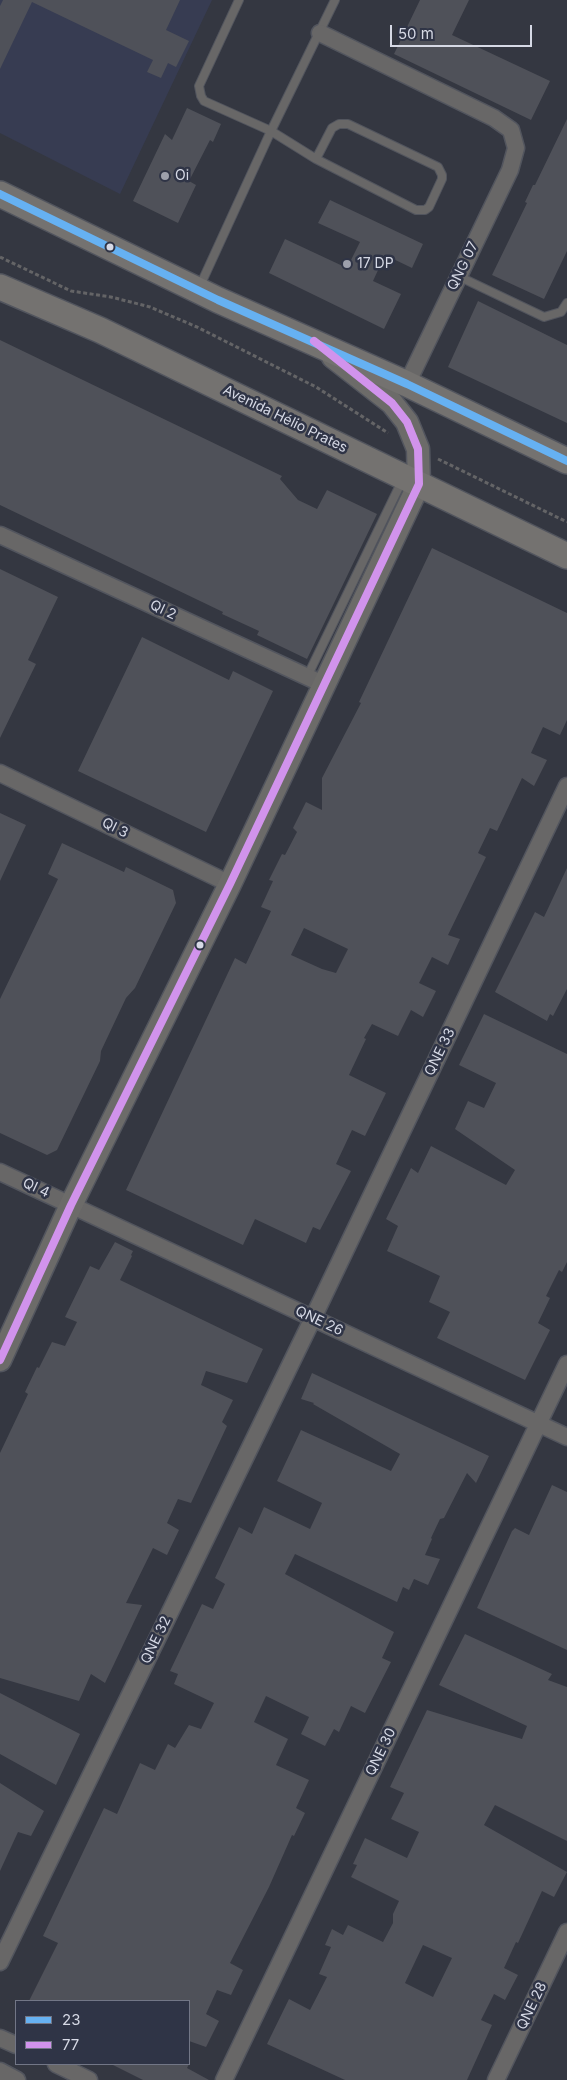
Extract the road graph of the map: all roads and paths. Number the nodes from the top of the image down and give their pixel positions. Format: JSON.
{"nodes":[{"id":1,"x":239,"y":0,"type":"edge"},
{"id":2,"x":335,"y":0,"type":"edge"},
{"id":3,"x":320,"y":33,"type":"junction"},
{"id":4,"x":271,"y":131,"type":"junction"},
{"id":5,"x":316,"y":159,"type":"junction"},
{"id":6,"x":0,"y":194,"type":"edge"},
{"id":7,"x":0,"y":257,"type":"edge"},
{"id":8,"x":458,"y":276,"type":"junction"},
{"id":9,"x":0,"y":287,"type":"edge"},
{"id":10,"x":198,"y":290,"type":"junction"},
{"id":11,"x":567,"y":304,"type":"edge"},
{"id":12,"x":314,"y":341,"type":"junction"},
{"id":13,"x":407,"y":384,"type":"junction"},
{"id":14,"x":418,"y":449,"type":"junction"},
{"id":15,"x":567,"y":461,"type":"edge"},
{"id":16,"x":411,"y":480,"type":"junction"},
{"id":17,"x":567,"y":522,"type":"edge"},
{"id":18,"x":0,"y":535,"type":"edge"},
{"id":19,"x":567,"y":556,"type":"edge"},
{"id":20,"x":316,"y":681,"type":"junction"},
{"id":21,"x":0,"y":773,"type":"edge"},
{"id":22,"x":567,"y":786,"type":"edge"},
{"id":23,"x":230,"y":884,"type":"junction"},
{"id":24,"x":0,"y":1172,"type":"edge"},
{"id":25,"x":71,"y":1205,"type":"junction"},
{"id":26,"x":313,"y":1318,"type":"junction"},
{"id":27,"x":0,"y":1360,"type":"edge"},
{"id":28,"x":567,"y":1364,"type":"edge"},
{"id":29,"x":538,"y":1424,"type":"junction"},
{"id":30,"x":567,"y":1437,"type":"edge"},
{"id":31,"x":567,"y":1932,"type":"edge"},
{"id":32,"x":0,"y":1962,"type":"edge"},
{"id":33,"x":0,"y":2038,"type":"edge"},
{"id":34,"x":15,"y":2045,"type":"edge"},
{"id":35,"x":58,"y":2065,"type":"edge"},
{"id":36,"x":0,"y":2071,"type":"edge"},
{"id":37,"x":17,"y":2080,"type":"edge"},
{"id":38,"x":89,"y":2080,"type":"edge"},
{"id":39,"x":224,"y":2080,"type":"edge"},
{"id":40,"x":496,"y":2080,"type":"edge"}],
"edges":[{"from":1,"to":4,"type":"lane"},
{"from":2,"to":3,"type":"lane"},
{"from":3,"to":4,"type":"lane"},
{"from":3,"to":8,"type":"street","name":"QNG 07"},
{"from":4,"to":5,"type":"lane"},
{"from":4,"to":10,"type":"lane"},
{"from":5,"to":5,"type":"lane"},
{"from":6,"to":10,"type":"main road"},
{"from":7,"to":14,"type":"path"},
{"from":8,"to":11,"type":"lane"},
{"from":8,"to":13,"type":"street","name":"QNG 07"},
{"from":9,"to":16,"type":"main road","name":"Avenida Hélio Prates"},
{"from":10,"to":12,"type":"main road"},
{"from":12,"to":13,"type":"main road"},
{"from":12,"to":14,"type":"main road"},
{"from":13,"to":15,"type":"main road"},
{"from":14,"to":16,"type":"main road"},
{"from":14,"to":17,"type":"path"},
{"from":16,"to":19,"type":"main road","name":"Avenida Hélio Prates"},
{"from":16,"to":20,"type":"main road"},
{"from":18,"to":20,"type":"street","name":"QI 2"},
{"from":20,"to":23,"type":"main road"},
{"from":21,"to":23,"type":"street","name":"QI 3"},
{"from":22,"to":26,"type":"street","name":"QNE 33"},
{"from":23,"to":25,"type":"main road"},
{"from":24,"to":25,"type":"street","name":"QI 4"},
{"from":25,"to":26,"type":"street","name":"QNE 26"},
{"from":25,"to":27,"type":"main road"},
{"from":26,"to":29,"type":"street","name":"QNE 26"},
{"from":26,"to":32,"type":"street","name":"QNE 32"},
{"from":28,"to":29,"type":"street","name":"QNE 30"},
{"from":29,"to":30,"type":"street","name":"QNE 26"},
{"from":29,"to":39,"type":"street","name":"QNE 30"},
{"from":31,"to":40,"type":"street","name":"QNE 28"},
{"from":33,"to":34,"type":"street"},
{"from":35,"to":38,"type":"street"},
{"from":36,"to":37,"type":"street"}]}
